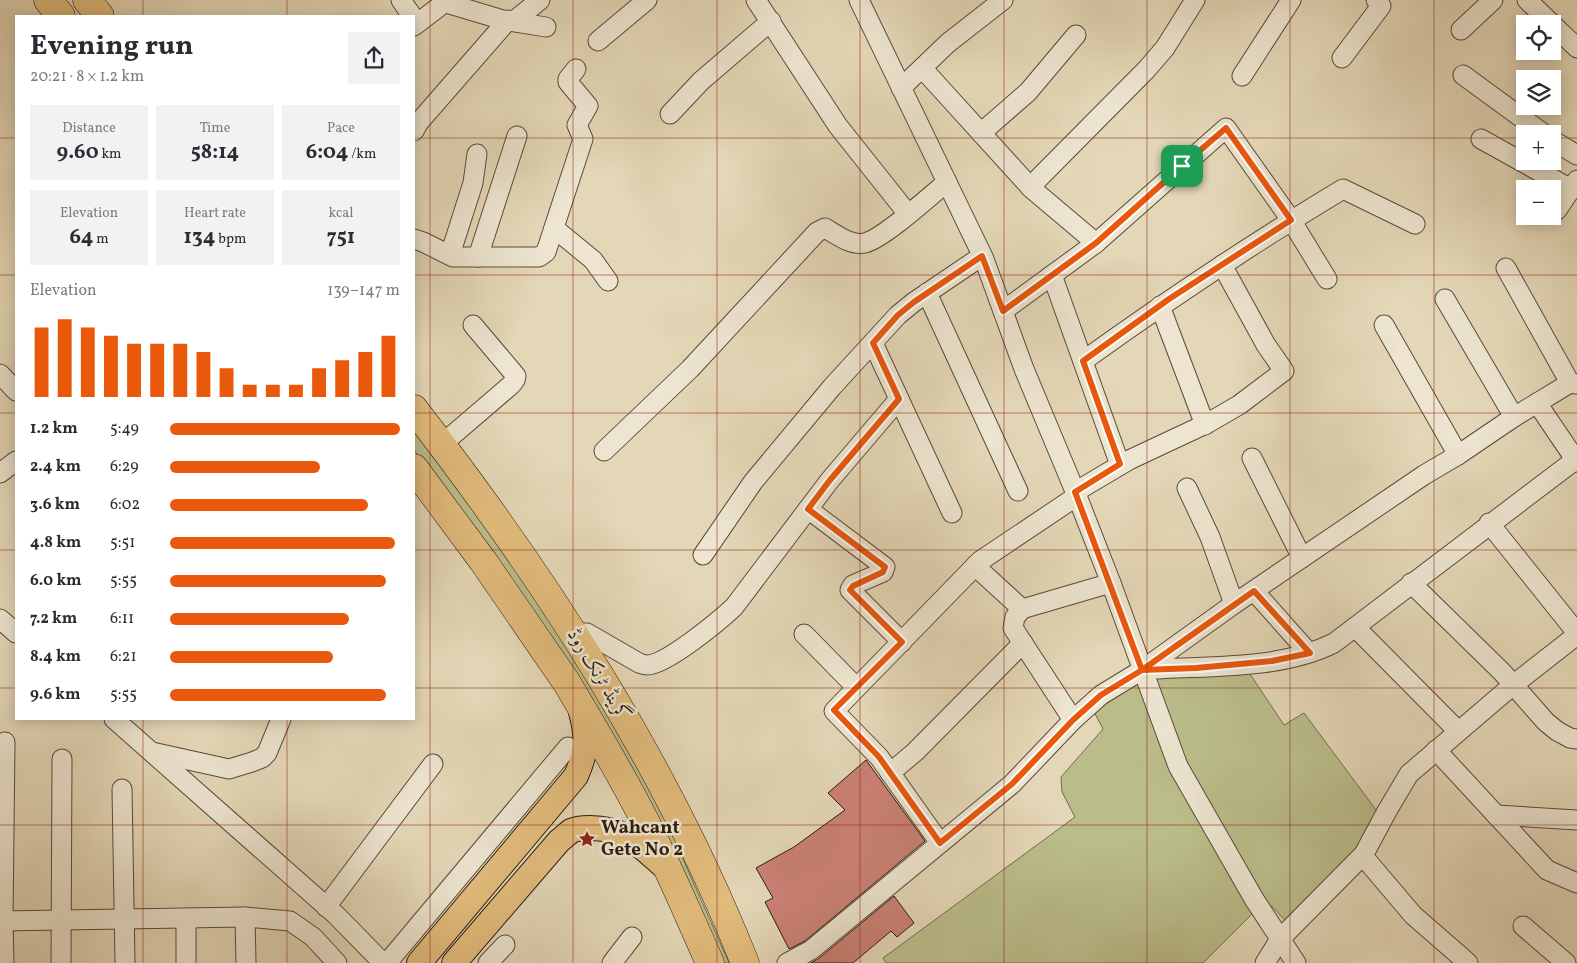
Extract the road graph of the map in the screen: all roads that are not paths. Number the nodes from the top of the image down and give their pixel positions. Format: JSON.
{"nodes":[{"id":1,"x":48,"y":0,"type":"edge"},
{"id":2,"x":401,"y":0,"type":"edge"},
{"id":3,"x":540,"y":0,"type":"edge"},
{"id":4,"x":647,"y":0,"type":"edge"},
{"id":5,"x":756,"y":0,"type":"edge"},
{"id":6,"x":859,"y":0,"type":"edge"},
{"id":7,"x":1003,"y":0,"type":"edge"},
{"id":8,"x":1196,"y":0,"type":"edge"},
{"id":9,"x":1291,"y":0,"type":"edge"},
{"id":10,"x":1376,"y":0,"type":"edge"},
{"id":11,"x":1493,"y":0,"type":"edge"},
{"id":12,"x":1527,"y":0,"type":"edge"},
{"id":13,"x":447,"y":1,"type":"edge"},
{"id":14,"x":60,"y":15,"type":"edge"},
{"id":15,"x":410,"y":15,"type":"edge"},
{"id":16,"x":1543,"y":15,"type":"edge"},
{"id":17,"x":415,"y":20,"type":"edge"},
{"id":18,"x":511,"y":21,"type":"junction"},
{"id":19,"x":771,"y":21,"type":"junction"},
{"id":20,"x":546,"y":27,"type":"dead end"},
{"id":21,"x":1461,"y":30,"type":"dead end"},
{"id":22,"x":1561,"y":33,"type":"edge"},
{"id":23,"x":1076,"y":35,"type":"dead end"},
{"id":24,"x":598,"y":41,"type":"dead end"},
{"id":25,"x":1577,"y":48,"type":"edge"},
{"id":26,"x":1342,"y":58,"type":"dead end"},
{"id":27,"x":922,"y":68,"type":"junction"},
{"id":28,"x":576,"y":69,"type":"dead end"},
{"id":29,"x":1464,"y":75,"type":"dead end"},
{"id":30,"x":1242,"y":76,"type":"dead end"},
{"id":31,"x":901,"y":88,"type":"junction"},
{"id":32,"x":670,"y":114,"type":"dead end"},
{"id":33,"x":1532,"y":125,"type":"edge"},
{"id":34,"x":415,"y":129,"type":"edge"},
{"id":35,"x":981,"y":133,"type":"junction"},
{"id":36,"x":517,"y":136,"type":"dead end"},
{"id":37,"x":1481,"y":139,"type":"dead end"},
{"id":38,"x":1561,"y":146,"type":"edge"},
{"id":39,"x":477,"y":154,"type":"dead end"},
{"id":40,"x":1577,"y":156,"type":"edge"},
{"id":41,"x":946,"y":182,"type":"junction"},
{"id":42,"x":1574,"y":184,"type":"edge"},
{"id":43,"x":1030,"y":187,"type":"junction"},
{"id":44,"x":1561,"y":204,"type":"edge"},
{"id":45,"x":908,"y":214,"type":"junction"},
{"id":46,"x":1291,"y":220,"type":"junction"},
{"id":47,"x":1415,"y":224,"type":"dead end"},
{"id":48,"x":554,"y":228,"type":"junction"},
{"id":49,"x":415,"y":239,"type":"edge"},
{"id":50,"x":1096,"y":243,"type":"junction"},
{"id":51,"x":450,"y":255,"type":"junction"},
{"id":52,"x":982,"y":256,"type":"junction"},
{"id":53,"x":478,"y":257,"type":"junction"},
{"id":54,"x":1222,"y":265,"type":"junction"},
{"id":55,"x":1506,"y":268,"type":"dead end"},
{"id":56,"x":1052,"y":275,"type":"junction"},
{"id":57,"x":1328,"y":279,"type":"dead end"},
{"id":58,"x":608,"y":281,"type":"dead end"},
{"id":59,"x":927,"y":293,"type":"junction"},
{"id":60,"x":1445,"y":299,"type":"dead end"},
{"id":61,"x":1160,"y":306,"type":"junction"},
{"id":62,"x":1003,"y":311,"type":"junction"},
{"id":63,"x":473,"y":325,"type":"dead end"},
{"id":64,"x":1384,"y":325,"type":"dead end"},
{"id":65,"x":873,"y":343,"type":"junction"},
{"id":66,"x":1083,"y":361,"type":"junction"},
{"id":67,"x":0,"y":374,"type":"edge"},
{"id":68,"x":1573,"y":384,"type":"edge"},
{"id":69,"x":15,"y":390,"type":"edge"},
{"id":70,"x":899,"y":399,"type":"junction"},
{"id":71,"x":1537,"y":403,"type":"junction"},
{"id":72,"x":415,"y":410,"type":"edge"},
{"id":73,"x":1514,"y":417,"type":"junction"},
{"id":74,"x":1205,"y":425,"type":"junction"},
{"id":75,"x":441,"y":445,"type":"junction"},
{"id":76,"x":604,"y":451,"type":"dead end"},
{"id":77,"x":1458,"y":455,"type":"junction"},
{"id":78,"x":1252,"y":458,"type":"dead end"},
{"id":79,"x":1576,"y":461,"type":"edge"},
{"id":80,"x":15,"y":462,"type":"edge"},
{"id":81,"x":1120,"y":464,"type":"junction"},
{"id":82,"x":415,"y":469,"type":"edge"},
{"id":83,"x":0,"y":473,"type":"edge"},
{"id":84,"x":1187,"y":488,"type":"dead end"},
{"id":85,"x":1018,"y":491,"type":"dead end"},
{"id":86,"x":1076,"y":494,"type":"junction"},
{"id":87,"x":808,"y":509,"type":"junction"},
{"id":88,"x":952,"y":513,"type":"dead end"},
{"id":89,"x":1490,"y":524,"type":"junction"},
{"id":90,"x":703,"y":555,"type":"dead end"},
{"id":91,"x":1302,"y":558,"type":"junction"},
{"id":92,"x":975,"y":566,"type":"junction"},
{"id":93,"x":1110,"y":583,"type":"junction"},
{"id":94,"x":1412,"y":583,"type":"junction"},
{"id":95,"x":1254,"y":591,"type":"junction"},
{"id":96,"x":1234,"y":604,"type":"junction"},
{"id":97,"x":1022,"y":609,"type":"junction"},
{"id":98,"x":0,"y":619,"type":"edge"},
{"id":99,"x":1355,"y":626,"type":"junction"},
{"id":100,"x":15,"y":632,"type":"edge"},
{"id":101,"x":573,"y":633,"type":"junction"},
{"id":102,"x":804,"y":634,"type":"dead end"},
{"id":103,"x":1577,"y":634,"type":"edge"},
{"id":104,"x":902,"y":642,"type":"junction"},
{"id":105,"x":1023,"y":643,"type":"junction"},
{"id":106,"x":1310,"y":653,"type":"junction"},
{"id":107,"x":1142,"y":670,"type":"junction"},
{"id":108,"x":1514,"y":685,"type":"junction"},
{"id":109,"x":856,"y":687,"type":"junction"},
{"id":110,"x":579,"y":704,"type":"junction"},
{"id":111,"x":115,"y":720,"type":"edge"},
{"id":112,"x":280,"y":720,"type":"edge"},
{"id":113,"x":1073,"y":720,"type":"junction"},
{"id":114,"x":1458,"y":731,"type":"junction"},
{"id":115,"x":1577,"y":739,"type":"edge"},
{"id":116,"x":6,"y":742,"type":"dead end"},
{"id":117,"x":568,"y":748,"type":"dead end"},
{"id":118,"x":1436,"y":750,"type":"junction"},
{"id":119,"x":151,"y":752,"type":"junction"},
{"id":120,"x":62,"y":759,"type":"dead end"},
{"id":121,"x":433,"y":764,"type":"dead end"},
{"id":122,"x":890,"y":773,"type":"junction"},
{"id":123,"x":122,"y":789,"type":"dead end"},
{"id":124,"x":1496,"y":815,"type":"junction"},
{"id":125,"x":1577,"y":820,"type":"edge"},
{"id":126,"x":940,"y":843,"type":"junction"},
{"id":127,"x":1363,"y":856,"type":"junction"},
{"id":128,"x":668,"y":870,"type":"junction"},
{"id":129,"x":1577,"y":883,"type":"edge"},
{"id":130,"x":326,"y":907,"type":"junction"},
{"id":131,"x":245,"y":917,"type":"junction"},
{"id":132,"x":186,"y":918,"type":"junction"},
{"id":133,"x":124,"y":919,"type":"junction"},
{"id":134,"x":60,"y":920,"type":"junction"},
{"id":135,"x":2,"y":921,"type":"edge"},
{"id":136,"x":1523,"y":926,"type":"dead end"},
{"id":137,"x":632,"y":937,"type":"dead end"},
{"id":138,"x":1280,"y":938,"type":"junction"},
{"id":139,"x":505,"y":945,"type":"dead end"},
{"id":140,"x":4,"y":963,"type":"edge"},
{"id":141,"x":61,"y":963,"type":"edge"},
{"id":142,"x":124,"y":963,"type":"edge"},
{"id":143,"x":186,"y":963,"type":"edge"},
{"id":144,"x":246,"y":963,"type":"edge"},
{"id":145,"x":337,"y":963,"type":"edge"},
{"id":146,"x":383,"y":963,"type":"edge"},
{"id":147,"x":387,"y":963,"type":"edge"},
{"id":148,"x":419,"y":963,"type":"edge"},
{"id":149,"x":454,"y":963,"type":"edge"},
{"id":150,"x":488,"y":963,"type":"edge"},
{"id":151,"x":612,"y":963,"type":"edge"},
{"id":152,"x":710,"y":963,"type":"edge"},
{"id":153,"x":745,"y":963,"type":"edge"},
{"id":154,"x":787,"y":963,"type":"edge"},
{"id":155,"x":1265,"y":963,"type":"edge"},
{"id":156,"x":1296,"y":963,"type":"edge"},
{"id":157,"x":1468,"y":963,"type":"edge"},
{"id":158,"x":1566,"y":963,"type":"edge"}],
"edges":[{"from":1,"to":14,"type":"highway"},
{"from":2,"to":15,"type":"street"},
{"from":3,"to":18,"type":"street"},
{"from":4,"to":24,"type":"street"},
{"from":5,"to":19,"type":"street"},
{"from":6,"to":31,"type":"street"},
{"from":7,"to":27,"type":"street"},
{"from":8,"to":43,"type":"street"},
{"from":9,"to":30,"type":"street"},
{"from":10,"to":26,"type":"street"},
{"from":11,"to":21,"type":"street"},
{"from":12,"to":16,"type":"street"},
{"from":13,"to":17,"type":"street"},
{"from":13,"to":18,"type":"street"},
{"from":18,"to":20,"type":"street"},
{"from":18,"to":34,"type":"street"},
{"from":19,"to":32,"type":"street"},
{"from":19,"to":45,"type":"street"},
{"from":22,"to":25,"type":"street"},
{"from":23,"to":35,"type":"street"},
{"from":27,"to":31,"type":"street"},
{"from":27,"to":35,"type":"street"},
{"from":28,"to":48,"type":"street"},
{"from":29,"to":33,"type":"street"},
{"from":31,"to":41,"type":"street"},
{"from":35,"to":43,"type":"street"},
{"from":36,"to":53,"type":"street"},
{"from":37,"to":42,"type":"street"},
{"from":38,"to":40,"type":"street"},
{"from":39,"to":51,"type":"street"},
{"from":41,"to":45,"type":"street"},
{"from":41,"to":52,"type":"street"},
{"from":42,"to":44,"type":"street"},
{"from":43,"to":50,"type":"street"},
{"from":45,"to":76,"type":"street"},
{"from":46,"to":47,"type":"street"},
{"from":46,"to":50,"type":"street"},
{"from":46,"to":54,"type":"street"},
{"from":46,"to":57,"type":"street"},
{"from":48,"to":53,"type":"street"},
{"from":48,"to":58,"type":"street"},
{"from":49,"to":51,"type":"street"},
{"from":50,"to":56,"type":"street"},
{"from":51,"to":53,"type":"street"},
{"from":52,"to":59,"type":"street"},
{"from":52,"to":62,"type":"street"},
{"from":54,"to":61,"type":"street"},
{"from":54,"to":74,"type":"street"},
{"from":55,"to":68,"type":"street"},
{"from":56,"to":62,"type":"street"},
{"from":56,"to":66,"type":"street"},
{"from":59,"to":65,"type":"street"},
{"from":59,"to":85,"type":"street"},
{"from":60,"to":73,"type":"street"},
{"from":61,"to":66,"type":"street"},
{"from":61,"to":74,"type":"street"},
{"from":62,"to":86,"type":"street"},
{"from":63,"to":75,"type":"street"},
{"from":64,"to":77,"type":"street"},
{"from":65,"to":70,"type":"street"},
{"from":65,"to":90,"type":"street"},
{"from":66,"to":81,"type":"street"},
{"from":67,"to":69,"type":"street"},
{"from":68,"to":71,"type":"street"},
{"from":70,"to":87,"type":"street"},
{"from":70,"to":88,"type":"street"},
{"from":71,"to":73,"type":"street"},
{"from":71,"to":79,"type":"street"},
{"from":72,"to":75,"type":"highway","name":"گرینڈ ٹرنک روڈ"},
{"from":73,"to":77,"type":"street"},
{"from":74,"to":81,"type":"street"},
{"from":75,"to":101,"type":"highway","name":"گرینڈ ٹرنک روڈ"},
{"from":77,"to":91,"type":"street"},
{"from":78,"to":91,"type":"street"},
{"from":79,"to":89,"type":"street"},
{"from":80,"to":83,"type":"street"},
{"from":81,"to":86,"type":"street"},
{"from":82,"to":110,"type":"highway","name":"گرینڈ ٹرنک روڈ"},
{"from":84,"to":96,"type":"street"},
{"from":86,"to":92,"type":"street"},
{"from":86,"to":93,"type":"street"},
{"from":87,"to":101,"type":"street"},
{"from":87,"to":104,"type":"street"},
{"from":89,"to":94,"type":"street"},
{"from":89,"to":103,"type":"street"},
{"from":91,"to":95,"type":"street"},
{"from":92,"to":97,"type":"street"},
{"from":92,"to":104,"type":"street"},
{"from":93,"to":97,"type":"street"},
{"from":93,"to":107,"type":"street"},
{"from":94,"to":99,"type":"street"},
{"from":94,"to":108,"type":"street"},
{"from":95,"to":96,"type":"street"},
{"from":95,"to":106,"type":"street"},
{"from":96,"to":107,"type":"street"},
{"from":97,"to":105,"type":"street"},
{"from":98,"to":100,"type":"street"},
{"from":99,"to":106,"type":"street"},
{"from":99,"to":114,"type":"street"},
{"from":101,"to":153,"type":"highway","name":"گرینڈ ٹرنک روڈ"},
{"from":102,"to":109,"type":"street"},
{"from":103,"to":108,"type":"street"},
{"from":104,"to":109,"type":"street"},
{"from":105,"to":113,"type":"street"},
{"from":105,"to":122,"type":"street"},
{"from":106,"to":107,"type":"street"},
{"from":107,"to":113,"type":"street"},
{"from":107,"to":138,"type":"street"},
{"from":108,"to":114,"type":"street"},
{"from":108,"to":115,"type":"street"},
{"from":109,"to":122,"type":"street"},
{"from":110,"to":128,"type":"highway","name":"گرینڈ ٹرنک روڈ"},
{"from":110,"to":148,"type":"main road"},
{"from":111,"to":119,"type":"street"},
{"from":112,"to":119,"type":"street"},
{"from":113,"to":126,"type":"street"},
{"from":114,"to":118,"type":"street"},
{"from":116,"to":135,"type":"street"},
{"from":117,"to":147,"type":"street"},
{"from":118,"to":124,"type":"street"},
{"from":118,"to":127,"type":"street"},
{"from":119,"to":130,"type":"street"},
{"from":120,"to":134,"type":"street"},
{"from":121,"to":130,"type":"street"},
{"from":122,"to":126,"type":"street"},
{"from":123,"to":133,"type":"street"},
{"from":124,"to":125,"type":"street"},
{"from":124,"to":129,"type":"street"},
{"from":126,"to":154,"type":"street"},
{"from":127,"to":138,"type":"street"},
{"from":127,"to":157,"type":"street"},
{"from":128,"to":149,"type":"main road"},
{"from":128,"to":152,"type":"highway","name":"گرینڈ ٹرنک روڈ"},
{"from":130,"to":146,"type":"street"},
{"from":131,"to":132,"type":"street"},
{"from":131,"to":144,"type":"street"},
{"from":131,"to":145,"type":"street"},
{"from":132,"to":133,"type":"street"},
{"from":132,"to":143,"type":"street"},
{"from":133,"to":134,"type":"street"},
{"from":133,"to":142,"type":"street"},
{"from":134,"to":135,"type":"street"},
{"from":134,"to":141,"type":"street"},
{"from":135,"to":140,"type":"street"},
{"from":136,"to":158,"type":"street"},
{"from":137,"to":151,"type":"street"},
{"from":138,"to":155,"type":"street"},
{"from":138,"to":156,"type":"street"},
{"from":139,"to":150,"type":"street"}]}
